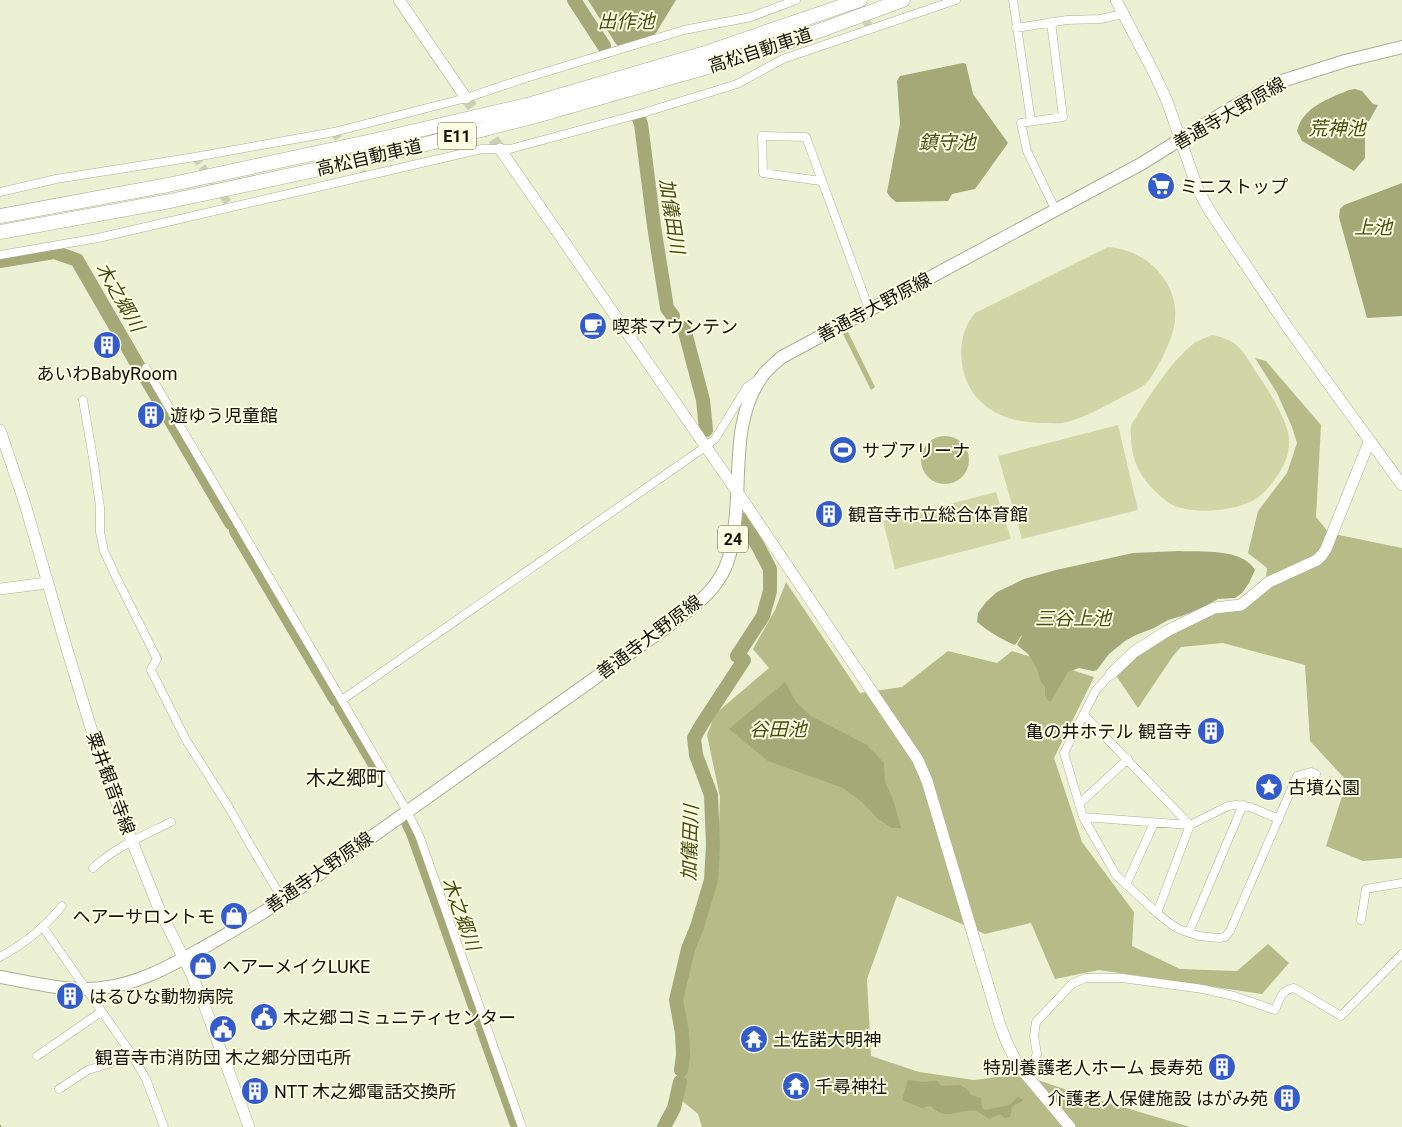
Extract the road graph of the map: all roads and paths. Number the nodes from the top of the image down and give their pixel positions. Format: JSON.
{"nodes":[{"id":1,"x":399,"y":0,"type":"edge"},
{"id":2,"x":796,"y":0,"type":"edge"},
{"id":3,"x":860,"y":0,"type":"edge"},
{"id":4,"x":903,"y":0,"type":"edge"},
{"id":5,"x":956,"y":0,"type":"edge"},
{"id":6,"x":1013,"y":0,"type":"edge"},
{"id":7,"x":1116,"y":0,"type":"edge"},
{"id":8,"x":1123,"y":14,"type":"junction"},
{"id":9,"x":1051,"y":22,"type":"junction"},
{"id":10,"x":1016,"y":28,"type":"junction"},
{"id":11,"x":1402,"y":47,"type":"edge"},
{"id":12,"x":466,"y":98,"type":"junction"},
{"id":13,"x":1031,"y":121,"type":"junction"},
{"id":14,"x":1181,"y":139,"type":"junction"},
{"id":15,"x":500,"y":149,"type":"junction"},
{"id":16,"x":821,"y":181,"type":"junction"},
{"id":17,"x":0,"y":192,"type":"edge"},
{"id":18,"x":1055,"y":209,"type":"junction"},
{"id":19,"x":0,"y":216,"type":"edge"},
{"id":20,"x":0,"y":232,"type":"edge"},
{"id":21,"x":0,"y":255,"type":"edge"},
{"id":22,"x":869,"y":309,"type":"junction"},
{"id":23,"x":146,"y":368,"type":"dead end"},
{"id":24,"x":762,"y":376,"type":"junction"},
{"id":25,"x":83,"y":400,"type":"dead end"},
{"id":26,"x":0,"y":430,"type":"edge"},
{"id":27,"x":1369,"y":442,"type":"junction"},
{"id":28,"x":705,"y":447,"type":"junction"},
{"id":29,"x":1402,"y":486,"type":"edge"},
{"id":30,"x":738,"y":494,"type":"junction"},
{"id":31,"x":47,"y":583,"type":"junction"},
{"id":32,"x":0,"y":589,"type":"edge"},
{"id":33,"x":1111,"y":674,"type":"joint"},
{"id":34,"x":342,"y":700,"type":"junction"},
{"id":35,"x":1084,"y":715,"type":"junction"},
{"id":36,"x":1128,"y":759,"type":"junction"},
{"id":37,"x":1316,"y":774,"type":"dead end"},
{"id":38,"x":1079,"y":804,"type":"junction"},
{"id":39,"x":1243,"y":805,"type":"junction"},
{"id":40,"x":407,"y":811,"type":"junction"},
{"id":41,"x":1083,"y":817,"type":"junction"},
{"id":42,"x":1279,"y":820,"type":"junction"},
{"id":43,"x":171,"y":822,"type":"dead end"},
{"id":44,"x":1154,"y":823,"type":"junction"},
{"id":45,"x":1190,"y":825,"type":"junction"},
{"id":46,"x":132,"y":841,"type":"junction"},
{"id":47,"x":93,"y":868,"type":"dead end"},
{"id":48,"x":1402,"y":883,"type":"edge"},
{"id":49,"x":1126,"y":885,"type":"junction"},
{"id":50,"x":283,"y":900,"type":"junction"},
{"id":51,"x":62,"y":906,"type":"dead end"},
{"id":52,"x":1157,"y":913,"type":"junction"},
{"id":53,"x":1361,"y":920,"type":"dead end"},
{"id":54,"x":42,"y":927,"type":"junction"},
{"id":55,"x":1189,"y":932,"type":"junction"},
{"id":56,"x":1402,"y":954,"type":"edge"},
{"id":57,"x":0,"y":957,"type":"edge"},
{"id":58,"x":184,"y":959,"type":"junction"},
{"id":59,"x":0,"y":977,"type":"edge"},
{"id":60,"x":85,"y":988,"type":"junction"},
{"id":61,"x":102,"y":1012,"type":"junction"},
{"id":62,"x":130,"y":1052,"type":"junction"},
{"id":63,"x":37,"y":1056,"type":"dead end"},
{"id":64,"x":1023,"y":1071,"type":"junction"},
{"id":65,"x":59,"y":1090,"type":"dead end"},
{"id":66,"x":164,"y":1127,"type":"edge"},
{"id":67,"x":249,"y":1127,"type":"edge"},
{"id":68,"x":522,"y":1127,"type":"edge"},
{"id":69,"x":1070,"y":1127,"type":"edge"}],
"edges":[{"from":1,"to":12,"type":"street"},
{"from":2,"to":12,"type":"street"},
{"from":3,"to":19,"type":"highway","name":"高松自動車道","number":"E11"},
{"from":4,"to":20,"type":"highway","name":"高松自動車道","number":"E11"},
{"from":5,"to":15,"type":"street"},
{"from":6,"to":10,"type":"street"},
{"from":7,"to":8,"type":"street"},
{"from":8,"to":9,"type":"street"},
{"from":8,"to":14,"type":"street"},
{"from":9,"to":10,"type":"street"},
{"from":9,"to":13,"type":"street"},
{"from":10,"to":13,"type":"street"},
{"from":11,"to":14,"type":"main road","name":"善通寺大野原線","number":"24"},
{"from":12,"to":17,"type":"street"},
{"from":13,"to":18,"type":"street"},
{"from":14,"to":18,"type":"main road","name":"善通寺大野原線","number":"24"},
{"from":14,"to":27,"type":"street"},
{"from":15,"to":21,"type":"street"},
{"from":15,"to":28,"type":"street"},
{"from":16,"to":16,"type":"street"},
{"from":16,"to":22,"type":"street"},
{"from":18,"to":22,"type":"main road","name":"善通寺大野原線","number":"24"},
{"from":22,"to":24,"type":"main road","name":"善通寺大野原線","number":"24"},
{"from":23,"to":34,"type":"street"},
{"from":24,"to":28,"type":"street"},
{"from":24,"to":30,"type":"main road","name":"善通寺大野原線","number":"24"},
{"from":25,"to":50,"type":"street"},
{"from":26,"to":31,"type":"street","name":"粟井観音寺線"},
{"from":27,"to":29,"type":"street"},
{"from":27,"to":33,"type":"street"},
{"from":28,"to":30,"type":"street"},
{"from":28,"to":34,"type":"street"},
{"from":30,"to":40,"type":"main road","name":"善通寺大野原線","number":"24"},
{"from":30,"to":64,"type":"street"},
{"from":31,"to":32,"type":"street"},
{"from":31,"to":46,"type":"street","name":"粟井観音寺線"},
{"from":33,"to":35,"type":"street"},
{"from":34,"to":40,"type":"street"},
{"from":35,"to":36,"type":"street"},
{"from":35,"to":38,"type":"street"},
{"from":36,"to":38,"type":"street"},
{"from":36,"to":45,"type":"street"},
{"from":37,"to":42,"type":"street"},
{"from":38,"to":41,"type":"street"},
{"from":39,"to":42,"type":"street"},
{"from":39,"to":45,"type":"street"},
{"from":39,"to":55,"type":"street"},
{"from":40,"to":50,"type":"main road","name":"善通寺大野原線","number":"24"},
{"from":40,"to":68,"type":"street"},
{"from":41,"to":44,"type":"street"},
{"from":41,"to":49,"type":"street"},
{"from":42,"to":55,"type":"street"},
{"from":43,"to":46,"type":"street"},
{"from":44,"to":45,"type":"street"},
{"from":44,"to":49,"type":"street"},
{"from":45,"to":52,"type":"street"},
{"from":46,"to":47,"type":"street"},
{"from":46,"to":58,"type":"street","name":"粟井観音寺線"},
{"from":48,"to":53,"type":"street"},
{"from":49,"to":52,"type":"street"},
{"from":50,"to":58,"type":"main road","name":"善通寺大野原線","number":"24"},
{"from":51,"to":54,"type":"street"},
{"from":52,"to":55,"type":"street"},
{"from":54,"to":57,"type":"street"},
{"from":54,"to":60,"type":"street"},
{"from":56,"to":64,"type":"street"},
{"from":58,"to":60,"type":"main road","name":"善通寺大野原線","number":"24"},
{"from":58,"to":67,"type":"street","name":"粟井観音寺線"},
{"from":59,"to":60,"type":"main road","name":"善通寺大野原線","number":"24"},
{"from":60,"to":61,"type":"street"},
{"from":61,"to":62,"type":"street"},
{"from":61,"to":63,"type":"street"},
{"from":62,"to":65,"type":"street"},
{"from":62,"to":66,"type":"street"},
{"from":64,"to":69,"type":"street"}]}
